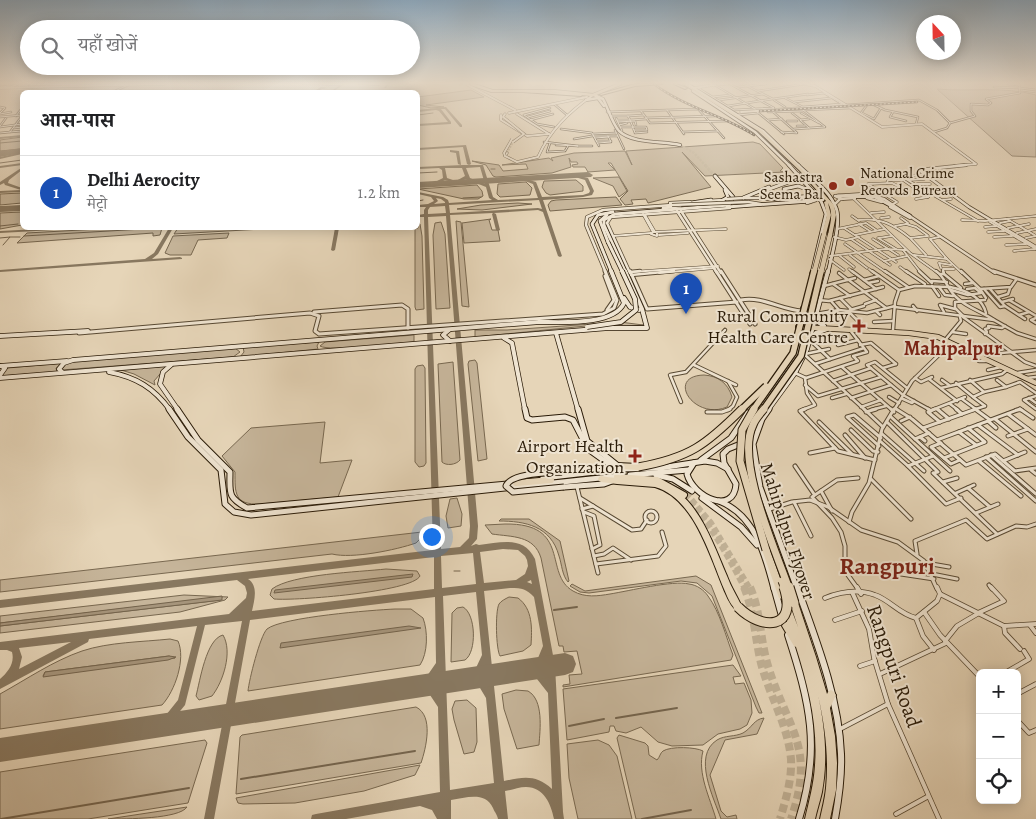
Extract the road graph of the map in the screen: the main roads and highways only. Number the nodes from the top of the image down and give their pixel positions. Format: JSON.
{"nodes":[{"id":1,"x":615,"y":122,"type":"edge"},
{"id":2,"x":615,"y":122,"type":"edge"},
{"id":3,"x":740,"y":122,"type":"edge"},
{"id":4,"x":742,"y":122,"type":"edge"},
{"id":5,"x":746,"y":122,"type":"edge"},
{"id":6,"x":749,"y":122,"type":"edge"},
{"id":7,"x":617,"y":126,"type":"junction"},
{"id":8,"x":678,"y":145,"type":"tunnel mouth"},
{"id":9,"x":798,"y":174,"type":"junction"},
{"id":10,"x":786,"y":183,"type":"junction"},
{"id":11,"x":827,"y":194,"type":"junction"},
{"id":12,"x":817,"y":195,"type":"junction"},
{"id":13,"x":743,"y":198,"type":"road end"},
{"id":14,"x":760,"y":198,"type":"road end"},
{"id":15,"x":712,"y":200,"type":"road end"},
{"id":16,"x":810,"y":200,"type":"junction"},
{"id":17,"x":805,"y":203,"type":"road end"},
{"id":18,"x":718,"y":207,"type":"junction"},
{"id":19,"x":824,"y":207,"type":"junction"},
{"id":20,"x":677,"y":208,"type":"junction"},
{"id":21,"x":829,"y":211,"type":"junction"},
{"id":22,"x":615,"y":214,"type":"junction"},
{"id":23,"x":909,"y":216,"type":"road end"},
{"id":24,"x":831,"y":234,"type":"junction"},
{"id":25,"x":620,"y":291,"type":"junction"},
{"id":26,"x":803,"y":309,"type":"junction"},
{"id":27,"x":645,"y":310,"type":"junction"},
{"id":28,"x":817,"y":312,"type":"junction"},
{"id":29,"x":815,"y":320,"type":"junction"},
{"id":30,"x":806,"y":326,"type":"junction"},
{"id":31,"x":824,"y":326,"type":"junction"},
{"id":32,"x":830,"y":328,"type":"junction"},
{"id":33,"x":451,"y":329,"type":"junction"},
{"id":34,"x":88,"y":331,"type":"road end"},
{"id":35,"x":556,"y":333,"type":"junction"},
{"id":36,"x":0,"y":337,"type":"edge"},
{"id":37,"x":485,"y":338,"type":"junction"},
{"id":38,"x":328,"y":340,"type":"junction"},
{"id":39,"x":810,"y":340,"type":"junction"},
{"id":40,"x":946,"y":340,"type":"junction"},
{"id":41,"x":451,"y":341,"type":"junction"},
{"id":42,"x":234,"y":347,"type":"junction"},
{"id":43,"x":326,"y":352,"type":"junction"},
{"id":44,"x":230,"y":359,"type":"junction"},
{"id":45,"x":73,"y":360,"type":"junction"},
{"id":46,"x":176,"y":364,"type":"junction"},
{"id":47,"x":0,"y":366,"type":"edge"},
{"id":48,"x":88,"y":371,"type":"junction"},
{"id":49,"x":66,"y":372,"type":"junction"},
{"id":50,"x":0,"y":377,"type":"edge"},
{"id":51,"x":1027,"y":378,"type":"junction"},
{"id":52,"x":772,"y":382,"type":"junction"},
{"id":53,"x":1036,"y":382,"type":"edge"},
{"id":54,"x":579,"y":416,"type":"junction"},
{"id":55,"x":572,"y":420,"type":"junction"},
{"id":56,"x":756,"y":433,"type":"junction"},
{"id":57,"x":747,"y":434,"type":"junction"},
{"id":58,"x":731,"y":438,"type":"junction"},
{"id":59,"x":754,"y":440,"type":"junction"},
{"id":60,"x":726,"y":442,"type":"junction"},
{"id":61,"x":745,"y":442,"type":"junction"},
{"id":62,"x":731,"y":447,"type":"junction"},
{"id":63,"x":697,"y":462,"type":"junction"},
{"id":64,"x":749,"y":466,"type":"junction"},
{"id":65,"x":728,"y":469,"type":"junction"},
{"id":66,"x":688,"y":470,"type":"junction"},
{"id":67,"x":616,"y":471,"type":"junction"},
{"id":68,"x":645,"y":474,"type":"junction"},
{"id":69,"x":733,"y":475,"type":"junction"},
{"id":70,"x":601,"y":479,"type":"joint"},
{"id":71,"x":551,"y":480,"type":"tunnel mouth"},
{"id":72,"x":516,"y":483,"type":"junction"},
{"id":73,"x":760,"y":487,"type":"junction"},
{"id":74,"x":684,"y":495,"type":"tunnel mouth"},
{"id":75,"x":713,"y":500,"type":"junction"},
{"id":76,"x":764,"y":550,"type":"junction"},
{"id":77,"x":786,"y":626,"type":"junction"},
{"id":78,"x":803,"y":653,"type":"junction"},
{"id":79,"x":831,"y":695,"type":"junction"},
{"id":80,"x":827,"y":705,"type":"junction"},
{"id":81,"x":799,"y":819,"type":"edge"},
{"id":82,"x":810,"y":819,"type":"edge"},
{"id":83,"x":825,"y":819,"type":"edge"},
{"id":84,"x":835,"y":819,"type":"edge"}],
"edges":[{"from":1,"to":7,"type":"main road"},
{"from":2,"to":7,"type":"main road"},
{"from":3,"to":9,"type":"main road"},
{"from":4,"to":21,"type":"highway"},
{"from":5,"to":24,"type":"highway"},
{"from":6,"to":11,"type":"main road"},
{"from":7,"to":8,"type":"main road"},
{"from":9,"to":10,"type":"main road"},
{"from":9,"to":12,"type":"main road"},
{"from":10,"to":13,"type":"main road"},
{"from":10,"to":16,"type":"main road"},
{"from":11,"to":23,"type":"main road"},
{"from":11,"to":24,"type":"main road"},
{"from":12,"to":16,"type":"main road"},
{"from":12,"to":19,"type":"main road"},
{"from":14,"to":16,"type":"main road"},
{"from":15,"to":20,"type":"main road"},
{"from":16,"to":18,"type":"main road"},
{"from":17,"to":19,"type":"main road"},
{"from":18,"to":20,"type":"main road"},
{"from":18,"to":20,"type":"main road"},
{"from":19,"to":21,"type":"highway"},
{"from":19,"to":26,"type":"main road"},
{"from":20,"to":22,"type":"main road"},
{"from":20,"to":25,"type":"main road"},
{"from":21,"to":24,"type":"highway","name":"Mahipalpur Flyover"},
{"from":22,"to":27,"type":"main road"},
{"from":22,"to":37,"type":"main road","bridge":true},
{"from":24,"to":28,"type":"main road"},
{"from":24,"to":52,"type":"highway","name":"Mahipalpur Flyover","bridge":true},
{"from":24,"to":64,"type":"highway","name":"Mahipalpur Flyover","bridge":true},
{"from":25,"to":27,"type":"main road"},
{"from":25,"to":33,"type":"main road"},
{"from":26,"to":28,"type":"main road"},
{"from":26,"to":30,"type":"main road"},
{"from":27,"to":35,"type":"main road"},
{"from":28,"to":29,"type":"main road"},
{"from":28,"to":30,"type":"main road"},
{"from":29,"to":30,"type":"main road"},
{"from":29,"to":31,"type":"main road"},
{"from":30,"to":31,"type":"main road"},
{"from":30,"to":32,"type":"main road"},
{"from":30,"to":39,"type":"main road"},
{"from":30,"to":57,"type":"main road"},
{"from":30,"to":58,"type":"main road"},
{"from":30,"to":58,"type":"main road"},
{"from":31,"to":40,"type":"main road"},
{"from":32,"to":39,"type":"main road"},
{"from":32,"to":40,"type":"main road"},
{"from":33,"to":38,"type":"main road"},
{"from":33,"to":41,"type":"main road"},
{"from":34,"to":36,"type":"main road"},
{"from":35,"to":37,"type":"main road"},
{"from":35,"to":54,"type":"main road"},
{"from":37,"to":41,"type":"main road"},
{"from":37,"to":55,"type":"main road"},
{"from":38,"to":42,"type":"main road"},
{"from":38,"to":43,"type":"main road"},
{"from":39,"to":56,"type":"main road"},
{"from":40,"to":51,"type":"main road"},
{"from":40,"to":51,"type":"main road"},
{"from":41,"to":43,"type":"main road"},
{"from":42,"to":44,"type":"main road"},
{"from":42,"to":45,"type":"main road"},
{"from":43,"to":44,"type":"main road"},
{"from":44,"to":46,"type":"main road"},
{"from":45,"to":47,"type":"main road"},
{"from":45,"to":49,"type":"main road"},
{"from":46,"to":48,"type":"main road"},
{"from":46,"to":72,"type":"main road"},
{"from":47,"to":50,"type":"main road"},
{"from":48,"to":49,"type":"main road"},
{"from":48,"to":70,"type":"main road"},
{"from":49,"to":50,"type":"main road"},
{"from":51,"to":53,"type":"main road"},
{"from":52,"to":67,"type":"highway","bridge":true},
{"from":52,"to":76,"type":"highway","name":"Mahipalpur Flyover","bridge":true},
{"from":54,"to":55,"type":"main road"},
{"from":54,"to":67,"type":"main road"},
{"from":55,"to":67,"type":"main road"},
{"from":56,"to":57,"type":"main road"},
{"from":56,"to":59,"type":"main road"},
{"from":57,"to":61,"type":"main road"},
{"from":58,"to":60,"type":"main road"},
{"from":59,"to":61,"type":"main road"},
{"from":59,"to":73,"type":"main road"},
{"from":60,"to":62,"type":"main road"},
{"from":60,"to":63,"type":"main road"},
{"from":61,"to":62,"type":"main road"},
{"from":62,"to":65,"type":"main road"},
{"from":63,"to":65,"type":"main road"},
{"from":63,"to":66,"type":"main road"},
{"from":63,"to":67,"type":"main road"},
{"from":64,"to":67,"type":"highway","bridge":true},
{"from":64,"to":80,"type":"highway","name":"Mahipalpur Flyover","bridge":true},
{"from":65,"to":69,"type":"main road"},
{"from":66,"to":68,"type":"main road"},
{"from":66,"to":75,"type":"main road"},
{"from":67,"to":67,"type":"main road","bridge":true},
{"from":67,"to":68,"type":"main road"},
{"from":67,"to":70,"type":"highway"},
{"from":67,"to":72,"type":"main road"},
{"from":67,"to":74,"type":"highway"},
{"from":68,"to":76,"type":"main road"},
{"from":69,"to":73,"type":"main road"},
{"from":69,"to":75,"type":"main road"},
{"from":71,"to":72,"type":"highway"},
{"from":73,"to":79,"type":"main road"},
{"from":75,"to":76,"type":"main road"},
{"from":76,"to":77,"type":"main road"},
{"from":76,"to":78,"type":"highway","name":"Mahipalpur Flyover"},
{"from":77,"to":78,"type":"highway"},
{"from":77,"to":81,"type":"main road"},
{"from":78,"to":82,"type":"highway"},
{"from":79,"to":80,"type":"highway"},
{"from":79,"to":84,"type":"main road"},
{"from":80,"to":83,"type":"highway","name":"Mahipalpur Flyover"}]}
